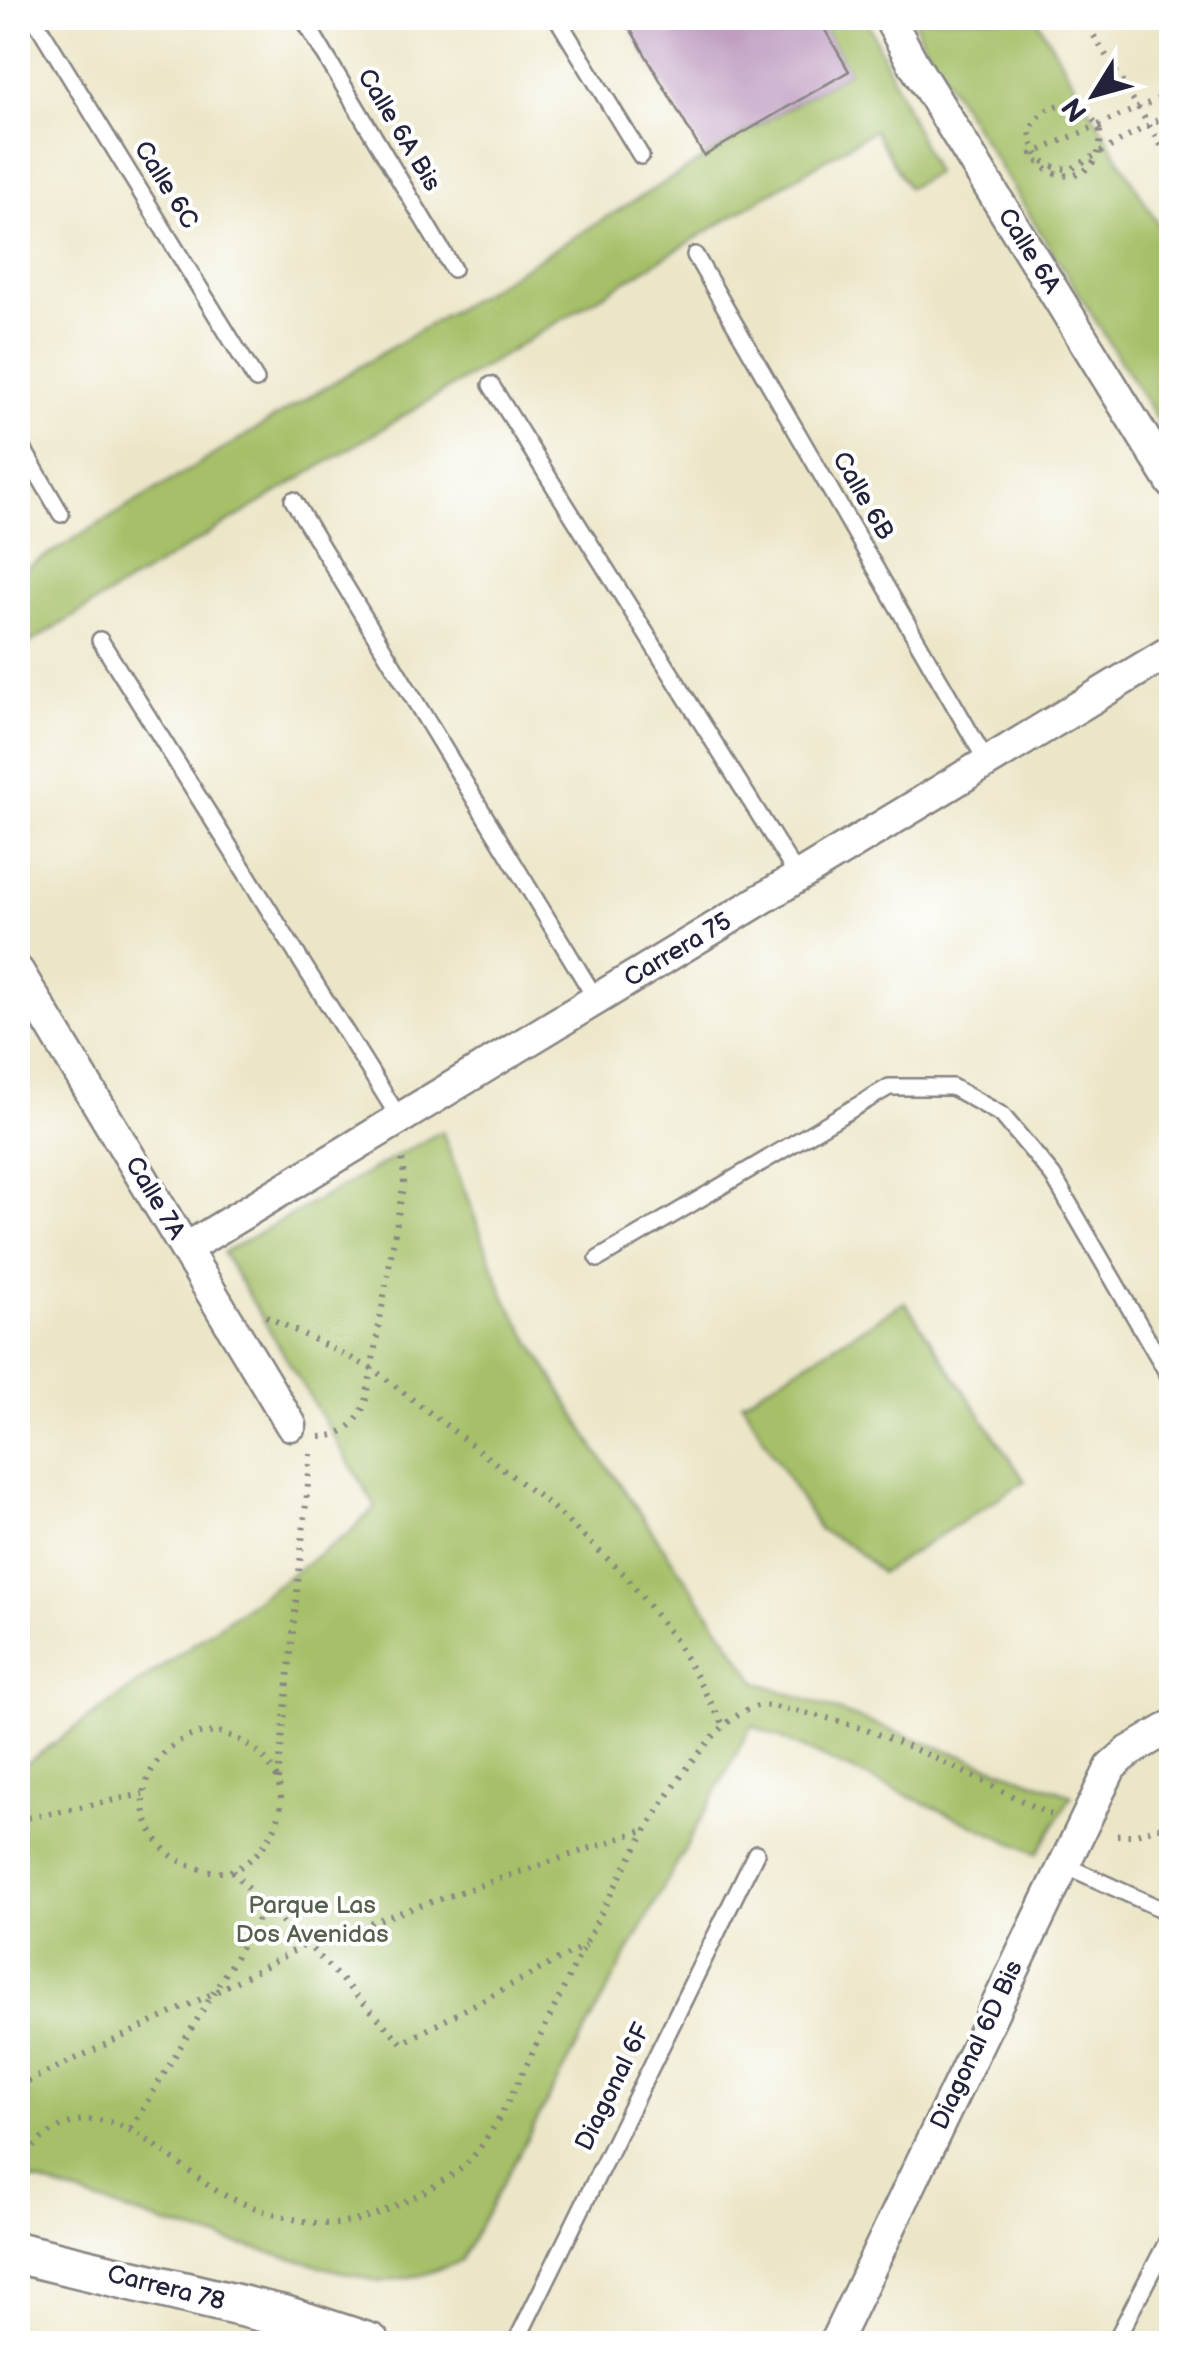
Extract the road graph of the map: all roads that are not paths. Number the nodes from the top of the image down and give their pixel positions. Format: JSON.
{"nodes":[{"id":1,"x":34,"y":18,"type":"edge"},
{"id":2,"x":303,"y":18,"type":"edge"},
{"id":3,"x":557,"y":18,"type":"edge"},
{"id":4,"x":889,"y":18,"type":"edge"},
{"id":5,"x":641,"y":156,"type":"dead end"},
{"id":6,"x":696,"y":254,"type":"dead end"},
{"id":7,"x":453,"y":269,"type":"dead end"},
{"id":8,"x":256,"y":380,"type":"dead end"},
{"id":9,"x":491,"y":385,"type":"dead end"},
{"id":10,"x":18,"y":440,"type":"edge"},
{"id":11,"x":1172,"y":483,"type":"edge"},
{"id":12,"x":293,"y":500,"type":"dead end"},
{"id":13,"x":61,"y":514,"type":"dead end"},
{"id":14,"x":100,"y":640,"type":"dead end"},
{"id":15,"x":1172,"y":650,"type":"edge"},
{"id":16,"x":987,"y":762,"type":"junction"},
{"id":17,"x":798,"y":877,"type":"junction"},
{"id":18,"x":18,"y":972,"type":"edge"},
{"id":19,"x":596,"y":1000,"type":"junction"},
{"id":20,"x":400,"y":1119,"type":"junction"},
{"id":21,"x":185,"y":1249,"type":"junction"},
{"id":22,"x":598,"y":1259,"type":"dead end"},
{"id":23,"x":1172,"y":1381,"type":"edge"},
{"id":24,"x":291,"y":1425,"type":"dead end"},
{"id":25,"x":1172,"y":1726,"type":"edge"},
{"id":26,"x":756,"y":1852,"type":"dead end"},
{"id":27,"x":1062,"y":1864,"type":"junction"},
{"id":28,"x":1172,"y":1914,"type":"edge"},
{"id":29,"x":1172,"y":2232,"type":"edge"},
{"id":30,"x":18,"y":2252,"type":"edge"},
{"id":31,"x":370,"y":2344,"type":"edge"},
{"id":32,"x":515,"y":2344,"type":"edge"},
{"id":33,"x":834,"y":2344,"type":"edge"},
{"id":34,"x":1114,"y":2344,"type":"edge"}],
"edges":[{"from":1,"to":8,"type":"lane","name":"Calle 6C"},
{"from":2,"to":7,"type":"lane","name":"Calle 6A Bis"},
{"from":3,"to":5,"type":"lane"},
{"from":4,"to":11,"type":"street","name":"Calle 6A"},
{"from":6,"to":16,"type":"lane","name":"Calle 6B"},
{"from":9,"to":17,"type":"lane"},
{"from":10,"to":13,"type":"lane"},
{"from":12,"to":19,"type":"lane"},
{"from":14,"to":20,"type":"lane"},
{"from":15,"to":16,"type":"street","name":"Carrera 75"},
{"from":16,"to":17,"type":"street","name":"Carrera 75"},
{"from":17,"to":19,"type":"street","name":"Carrera 75"},
{"from":18,"to":21,"type":"street","name":"Calle 7A"},
{"from":19,"to":20,"type":"street","name":"Carrera 75"},
{"from":20,"to":21,"type":"street","name":"Carrera 75"},
{"from":21,"to":24,"type":"street","name":"Calle 7A"},
{"from":22,"to":23,"type":"lane"},
{"from":25,"to":27,"type":"street","name":"Diagonal 6D Bis"},
{"from":26,"to":32,"type":"lane","name":"Diagonal 6F"},
{"from":27,"to":28,"type":"lane"},
{"from":27,"to":33,"type":"street","name":"Diagonal 6D Bis"},
{"from":29,"to":34,"type":"lane"},
{"from":30,"to":31,"type":"street","name":"Carrera 78"}]}
